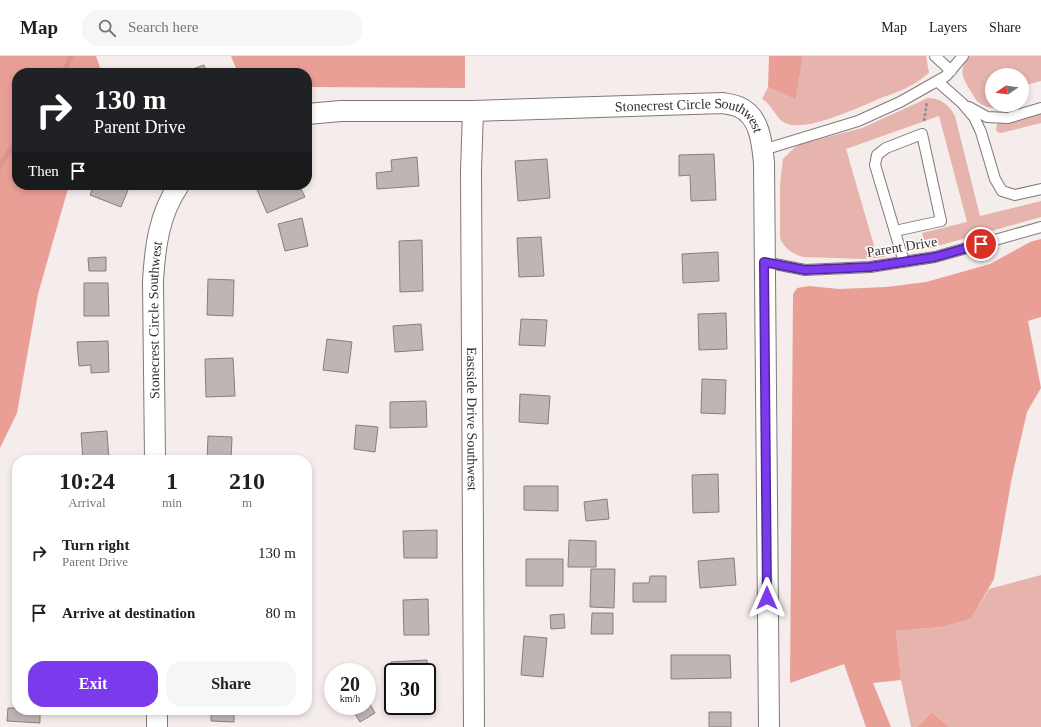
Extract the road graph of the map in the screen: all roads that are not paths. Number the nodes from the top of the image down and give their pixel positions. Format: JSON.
{"nodes":[{"id":1,"x":935,"y":56,"type":"edge"},
{"id":2,"x":963,"y":56,"type":"edge"},
{"id":3,"x":950,"y":71,"type":"junction"},
{"id":4,"x":937,"y":82,"type":"junction"},
{"id":5,"x":962,"y":103,"type":"junction"},
{"id":6,"x":1041,"y":108,"type":"edge"},
{"id":7,"x":473,"y":111,"type":"junction"},
{"id":8,"x":312,"y":114,"type":"edge"},
{"id":9,"x":763,"y":150,"type":"junction"},
{"id":10,"x":1041,"y":189,"type":"edge"},
{"id":11,"x":176,"y":190,"type":"edge"},
{"id":12,"x":1041,"y":227,"type":"edge"},
{"id":13,"x":895,"y":231,"type":"junction"},
{"id":14,"x":764,"y":262,"type":"junction"},
{"id":15,"x":904,"y":262,"type":"junction"},
{"id":16,"x":154,"y":455,"type":"edge"},
{"id":17,"x":157,"y":715,"type":"edge"},
{"id":18,"x":157,"y":727,"type":"edge"},
{"id":19,"x":474,"y":727,"type":"edge"},
{"id":20,"x":769,"y":727,"type":"edge"}],
"edges":[{"from":1,"to":3,"type":"lane"},
{"from":2,"to":3,"type":"lane"},
{"from":3,"to":4,"type":"lane"},
{"from":4,"to":5,"type":"lane"},
{"from":4,"to":9,"type":"lane"},
{"from":5,"to":6,"type":"lane"},
{"from":5,"to":10,"type":"lane"},
{"from":7,"to":8,"type":"street","name":"Stonecrest Circle Southwest"},
{"from":7,"to":9,"type":"street","name":"Stonecrest Circle Southwest"},
{"from":7,"to":19,"type":"street","name":"Eastside Drive Southwest"},
{"from":9,"to":14,"type":"street","name":"Stonecrest Circle Southwest"},
{"from":11,"to":16,"type":"street","name":"Stonecrest Circle Southwest"},
{"from":12,"to":15,"type":"lane","name":"Parent Drive"},
{"from":13,"to":13,"type":"lane"},
{"from":13,"to":15,"type":"lane"},
{"from":14,"to":15,"type":"lane","name":"Parent Drive"},
{"from":14,"to":20,"type":"street","name":"Stonecrest Circle Southwest"},
{"from":17,"to":18,"type":"street"}]}
